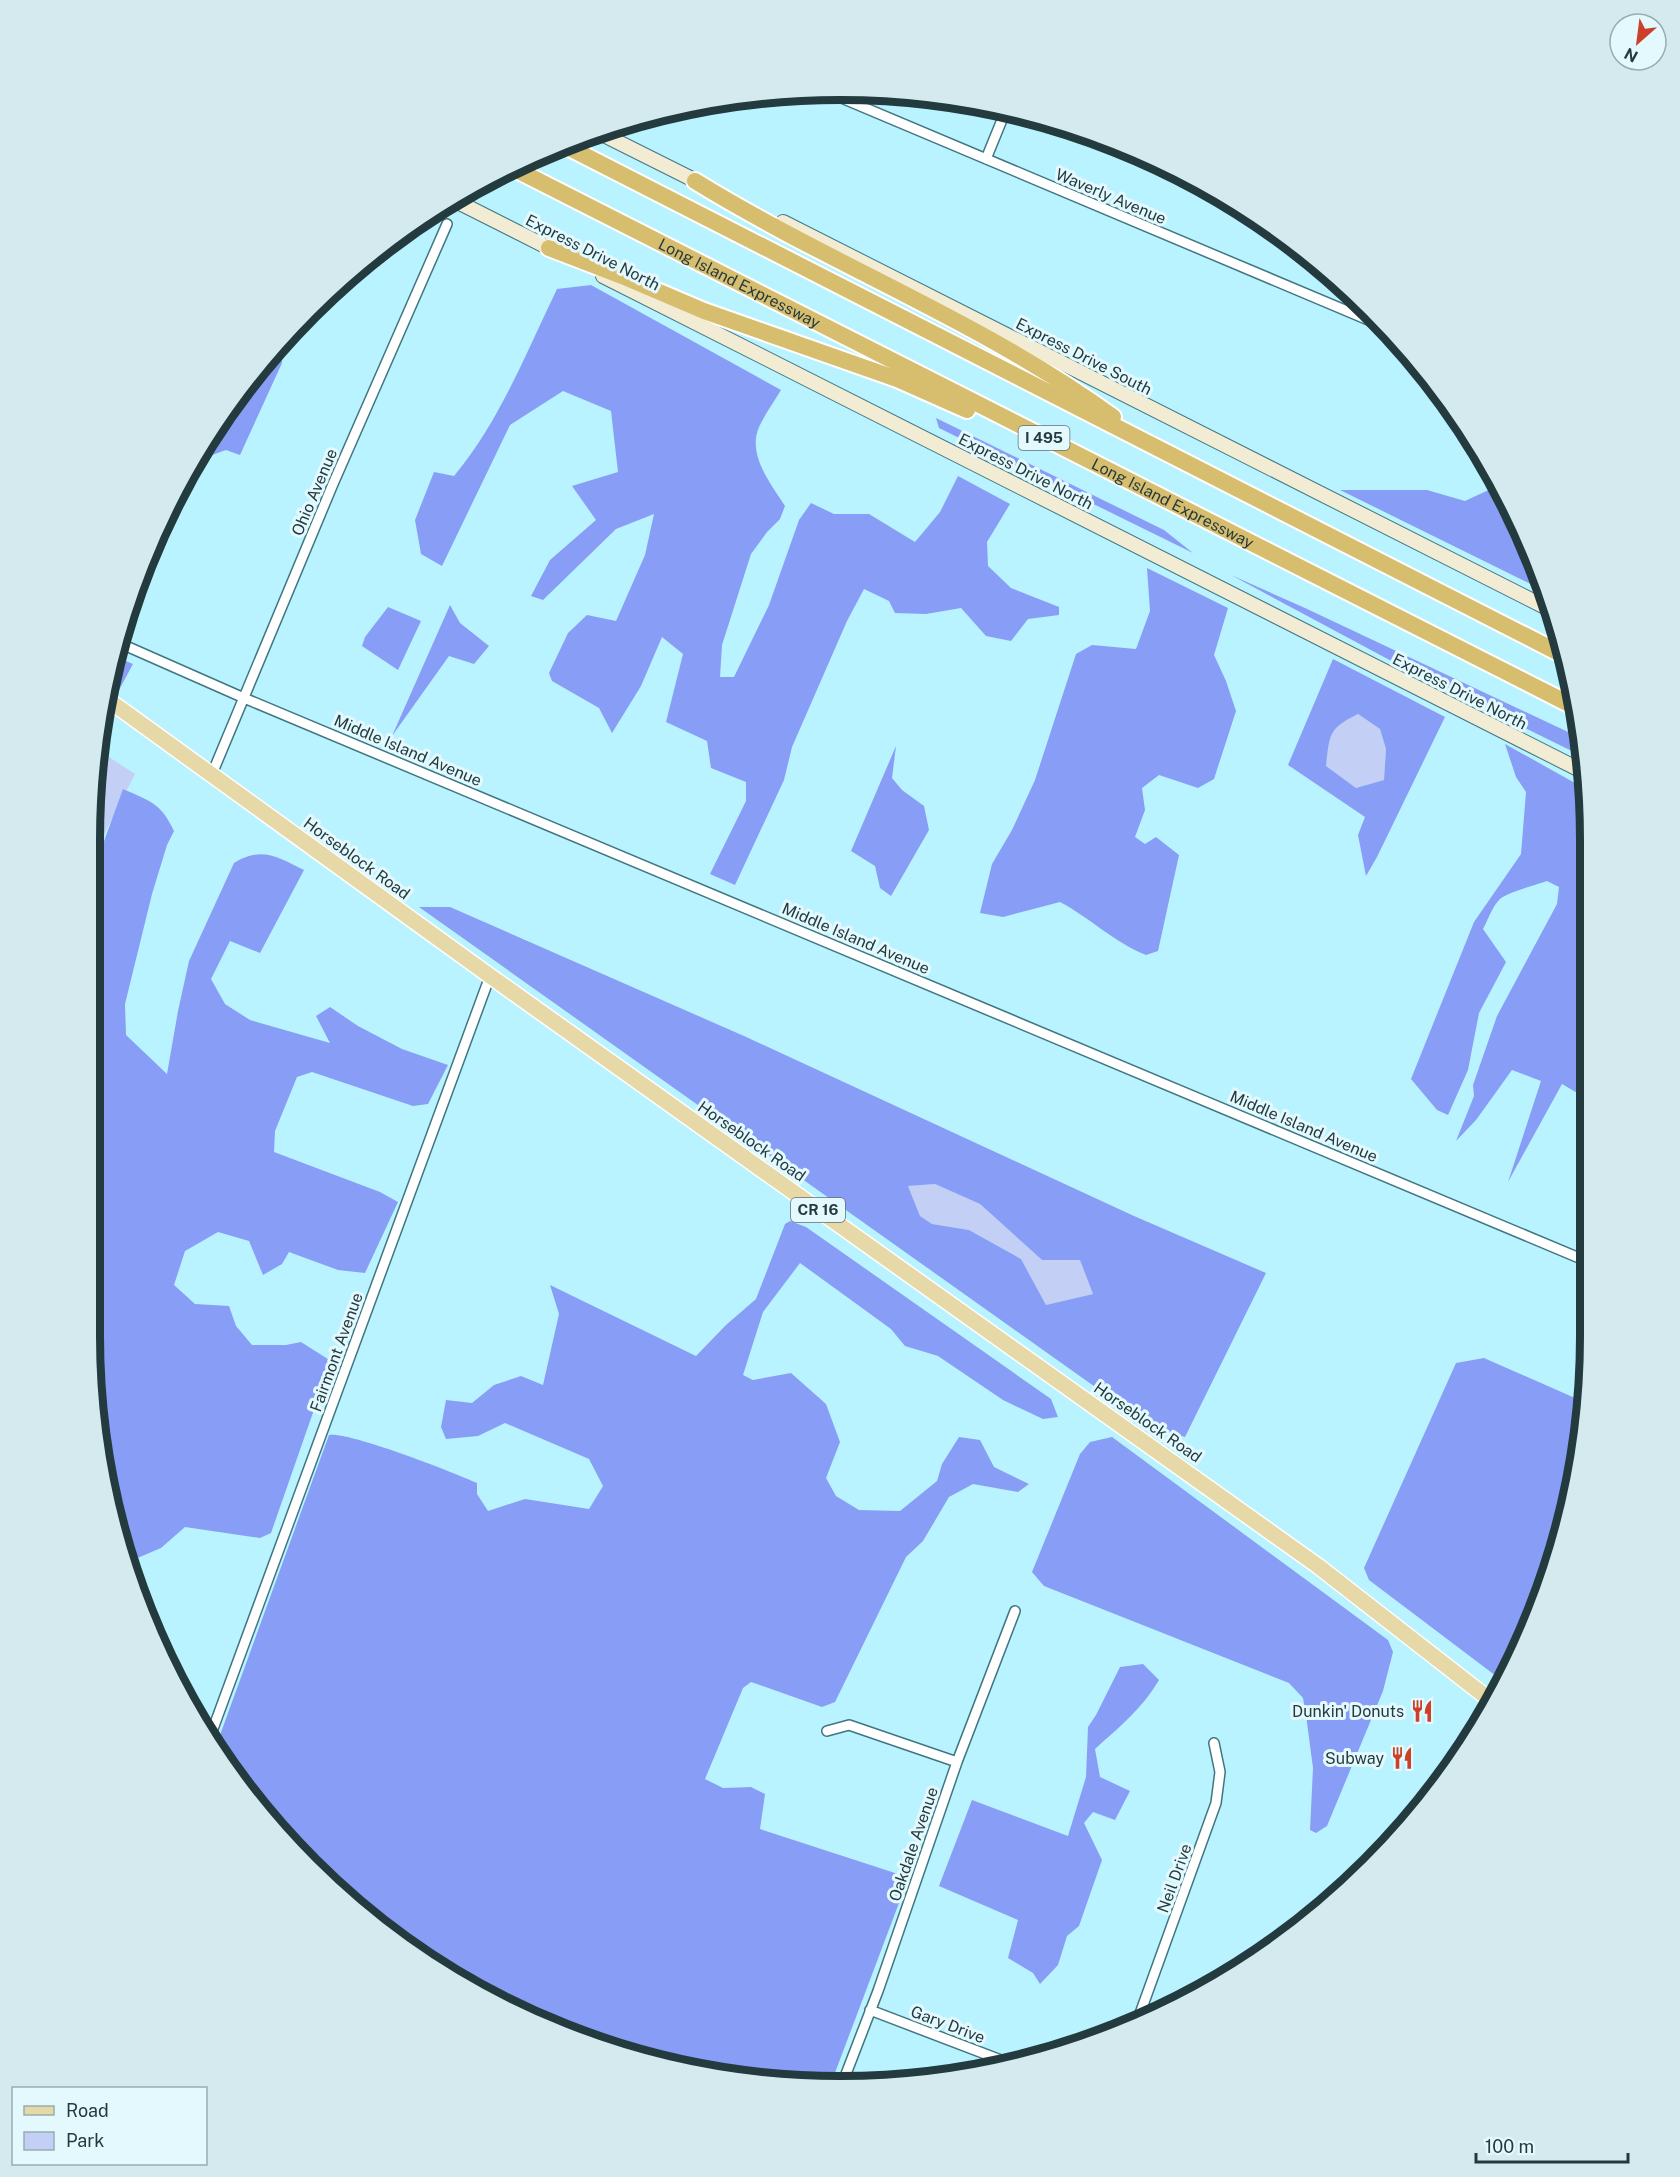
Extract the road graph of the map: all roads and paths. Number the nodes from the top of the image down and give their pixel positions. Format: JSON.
{"nodes":[{"id":1,"x":845,"y":100,"type":"edge"},
{"id":2,"x":1002,"y":119,"type":"edge"},
{"id":3,"x":609,"y":138,"type":"edge"},
{"id":4,"x":575,"y":150,"type":"edge"},
{"id":5,"x":986,"y":159,"type":"junction"},
{"id":6,"x":522,"y":173,"type":"edge"},
{"id":7,"x":695,"y":181,"type":"junction"},
{"id":8,"x":463,"y":204,"type":"edge"},
{"id":9,"x":447,"y":224,"type":"dead end"},
{"id":10,"x":549,"y":248,"type":"junction"},
{"id":11,"x":1364,"y":318,"type":"edge"},
{"id":12,"x":1155,"y":447,"type":"junction"},
{"id":13,"x":1070,"y":451,"type":"junction"},
{"id":14,"x":1541,"y":605,"type":"edge"},
{"id":15,"x":127,"y":646,"type":"edge"},
{"id":16,"x":1554,"y":651,"type":"edge"},
{"id":17,"x":244,"y":698,"type":"junction"},
{"id":18,"x":1566,"y":702,"type":"edge"},
{"id":19,"x":114,"y":704,"type":"edge"},
{"id":20,"x":1576,"y":768,"type":"edge"},
{"id":21,"x":212,"y":774,"type":"junction"},
{"id":22,"x":490,"y":976,"type":"junction"},
{"id":23,"x":1580,"y":1258,"type":"edge"},
{"id":24,"x":1016,"y":1611,"type":"dead end"},
{"id":25,"x":1486,"y":1696,"type":"edge"},
{"id":26,"x":213,"y":1729,"type":"edge"},
{"id":27,"x":827,"y":1731,"type":"dead end"},
{"id":28,"x":1214,"y":1743,"type":"dead end"},
{"id":29,"x":957,"y":1762,"type":"junction"},
{"id":30,"x":870,"y":2010,"type":"junction"},
{"id":31,"x":1141,"y":2012,"type":"edge"},
{"id":32,"x":998,"y":2059,"type":"edge"},
{"id":33,"x":846,"y":2076,"type":"edge"}],
"edges":[{"from":1,"to":5,"type":"street","name":"Waverly Avenue"},
{"from":2,"to":5,"type":"street"},
{"from":3,"to":7,"type":"main road","name":"Express Drive South"},
{"from":4,"to":12,"type":"highway","number":"I 495"},
{"from":5,"to":11,"type":"street","name":"Waverly Avenue"},
{"from":6,"to":13,"type":"highway","name":"Long Island Expressway","number":"I 495"},
{"from":7,"to":12,"type":"highway"},
{"from":7,"to":14,"type":"main road","name":"Express Drive South"},
{"from":8,"to":10,"type":"main road","name":"Express Drive North"},
{"from":9,"to":17,"type":"street","name":"Ohio Avenue"},
{"from":10,"to":13,"type":"highway"},
{"from":10,"to":20,"type":"main road","name":"Express Drive North"},
{"from":12,"to":16,"type":"highway","number":"I 495"},
{"from":13,"to":18,"type":"highway","name":"Long Island Expressway","number":"I 495"},
{"from":15,"to":17,"type":"street","name":"Middle Island Avenue"},
{"from":17,"to":21,"type":"street","name":"Ohio Avenue"},
{"from":17,"to":23,"type":"street","name":"Middle Island Avenue"},
{"from":19,"to":21,"type":"main road","name":"Horseblock Road","number":"CR 16"},
{"from":21,"to":22,"type":"main road","name":"Horseblock Road","number":"CR 16"},
{"from":22,"to":25,"type":"main road","name":"Horseblock Road","number":"CR 16"},
{"from":22,"to":26,"type":"street","name":"Fairmont Avenue"},
{"from":24,"to":29,"type":"street","name":"Oakdale Avenue"},
{"from":27,"to":29,"type":"street"},
{"from":28,"to":31,"type":"street","name":"Neil Drive"},
{"from":29,"to":30,"type":"street","name":"Oakdale Avenue"},
{"from":30,"to":32,"type":"street","name":"Gary Drive"},
{"from":30,"to":33,"type":"street","name":"Oakdale Avenue"}]}
